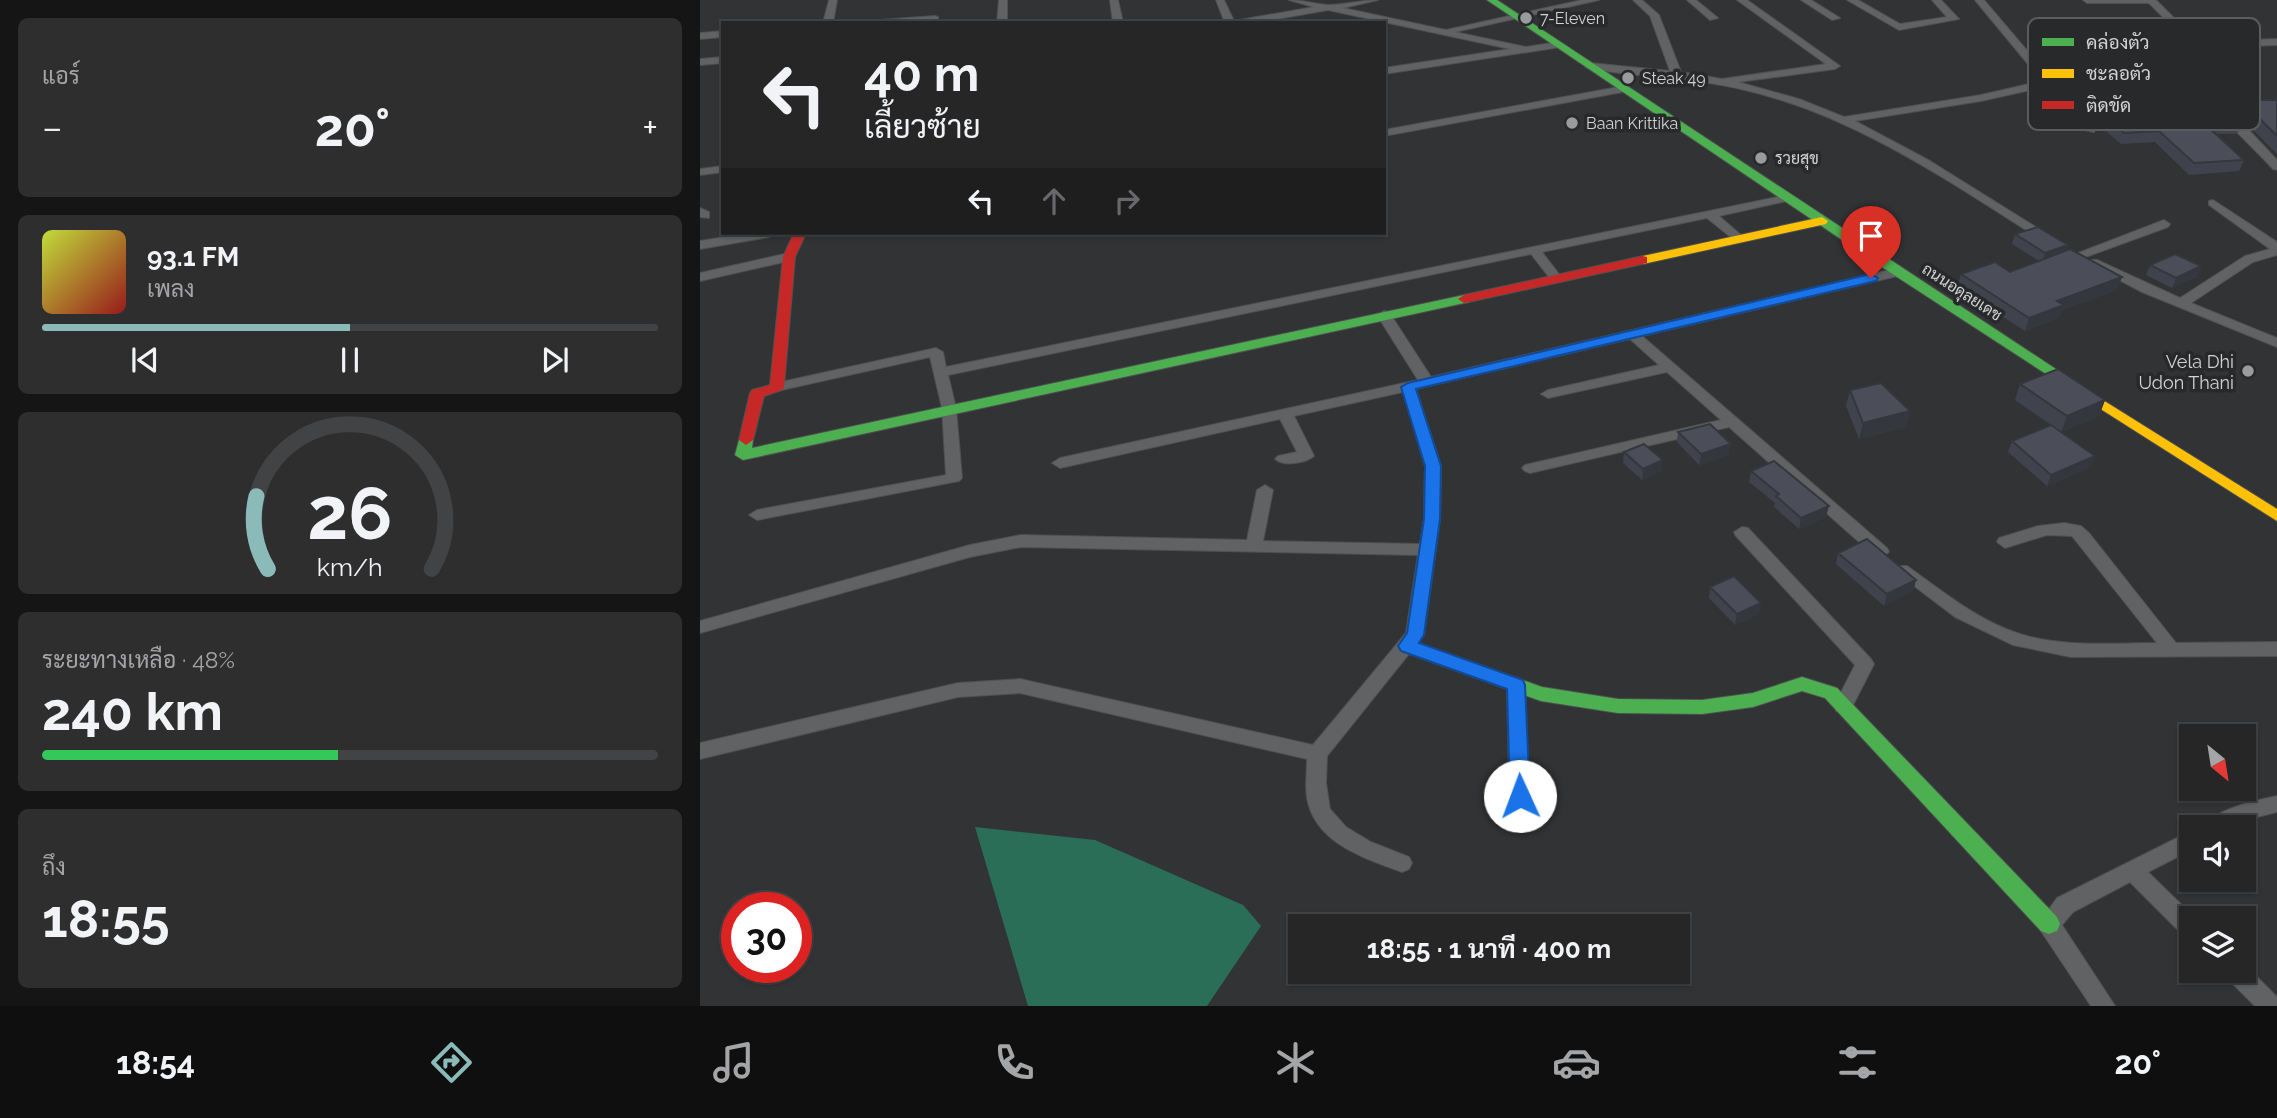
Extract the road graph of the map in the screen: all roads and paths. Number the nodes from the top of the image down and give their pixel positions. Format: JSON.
{"nodes":[{"id":1,"x":833,"y":0,"type":"edge"},
{"id":2,"x":1003,"y":0,"type":"edge"},
{"id":3,"x":1114,"y":0,"type":"edge"},
{"id":4,"x":1220,"y":0,"type":"edge"},
{"id":5,"x":1293,"y":0,"type":"edge"},
{"id":6,"x":1374,"y":0,"type":"edge"},
{"id":7,"x":1491,"y":0,"type":"edge"},
{"id":8,"x":1595,"y":0,"type":"edge"},
{"id":9,"x":1637,"y":0,"type":"edge"},
{"id":10,"x":1691,"y":0,"type":"edge"},
{"id":11,"x":1741,"y":0,"type":"edge"},
{"id":12,"x":1805,"y":0,"type":"edge"},
{"id":13,"x":1851,"y":0,"type":"edge"},
{"id":14,"x":1936,"y":0,"type":"edge"},
{"id":15,"x":1979,"y":0,"type":"edge"},
{"id":16,"x":2087,"y":0,"type":"edge"},
{"id":17,"x":2151,"y":0,"type":"edge"},
{"id":18,"x":1325,"y":8,"type":"junction"},
{"id":19,"x":1515,"y":16,"type":"junction"},
{"id":20,"x":1713,"y":18,"type":"dead end"},
{"id":21,"x":1835,"y":18,"type":"dead end"},
{"id":22,"x":2171,"y":18,"type":"edge"},
{"id":23,"x":935,"y":19,"type":"dead end"},
{"id":24,"x":828,"y":21,"type":"edge"},
{"id":25,"x":908,"y":21,"type":"edge"},
{"id":26,"x":1002,"y":21,"type":"edge"},
{"id":27,"x":1118,"y":21,"type":"edge"},
{"id":28,"x":1229,"y":21,"type":"edge"},
{"id":29,"x":1248,"y":21,"type":"edge"},
{"id":30,"x":1451,"y":30,"type":"dead end"},
{"id":31,"x":721,"y":34,"type":"edge"},
{"id":32,"x":701,"y":36,"type":"edge"},
{"id":33,"x":1558,"y":45,"type":"junction"},
{"id":34,"x":1527,"y":50,"type":"junction"},
{"id":35,"x":2028,"y":58,"type":"edge"},
{"id":36,"x":721,"y":60,"type":"edge"},
{"id":37,"x":700,"y":62,"type":"edge"},
{"id":38,"x":1590,"y":66,"type":"junction"},
{"id":39,"x":1386,"y":71,"type":"edge"},
{"id":40,"x":1676,"y":73,"type":"junction"},
{"id":41,"x":1720,"y":82,"type":"junction"},
{"id":42,"x":2028,"y":88,"type":"edge"},
{"id":43,"x":1624,"y":89,"type":"junction"},
{"id":44,"x":1844,"y":120,"type":"junction"},
{"id":45,"x":2242,"y":130,"type":"edge"},
{"id":46,"x":1386,"y":133,"type":"edge"},
{"id":47,"x":2277,"y":167,"type":"edge"},
{"id":48,"x":721,"y":169,"type":"edge"},
{"id":49,"x":700,"y":172,"type":"edge"},
{"id":50,"x":1787,"y":198,"type":"junction"},
{"id":51,"x":2214,"y":203,"type":"dead end"},
{"id":52,"x":1710,"y":214,"type":"junction"},
{"id":53,"x":1822,"y":221,"type":"junction"},
{"id":54,"x":2164,"y":224,"type":"dead end"},
{"id":55,"x":758,"y":235,"type":"edge"},
{"id":56,"x":799,"y":235,"type":"edge"},
{"id":57,"x":1738,"y":239,"type":"junction"},
{"id":58,"x":700,"y":245,"type":"edge"},
{"id":59,"x":2277,"y":249,"type":"edge"},
{"id":60,"x":1534,"y":250,"type":"junction"},
{"id":61,"x":2079,"y":255,"type":"junction"},
{"id":62,"x":789,"y":257,"type":"junction"},
{"id":63,"x":1898,"y":272,"type":"junction"},
{"id":64,"x":700,"y":277,"type":"edge"},
{"id":65,"x":1556,"y":278,"type":"junction"},
{"id":66,"x":2182,"y":303,"type":"junction"},
{"id":67,"x":1384,"y":315,"type":"junction"},
{"id":68,"x":1633,"y":335,"type":"junction"},
{"id":69,"x":2277,"y":343,"type":"edge"},
{"id":70,"x":1669,"y":367,"type":"junction"},
{"id":71,"x":942,"y":372,"type":"junction"},
{"id":72,"x":1427,"y":383,"type":"junction"},
{"id":73,"x":777,"y":387,"type":"junction"},
{"id":74,"x":1408,"y":387,"type":"junction"},
{"id":75,"x":1548,"y":394,"type":"dead end"},
{"id":76,"x":949,"y":408,"type":"junction"},
{"id":77,"x":1285,"y":414,"type":"junction"},
{"id":78,"x":1734,"y":421,"type":"junction"},
{"id":79,"x":1283,"y":459,"type":"dead end"},
{"id":80,"x":1060,"y":463,"type":"dead end"},
{"id":81,"x":1530,"y":468,"type":"dead end"},
{"id":82,"x":1265,"y":490,"type":"dead end"},
{"id":83,"x":757,"y":515,"type":"dead end"},
{"id":84,"x":2277,"y":516,"type":"edge"},
{"id":85,"x":1742,"y":533,"type":"dead end"},
{"id":86,"x":2005,"y":542,"type":"dead end"},
{"id":87,"x":1254,"y":546,"type":"junction"},
{"id":88,"x":1428,"y":550,"type":"junction"},
{"id":89,"x":700,"y":627,"type":"edge"},
{"id":90,"x":1407,"y":646,"type":"junction"},
{"id":91,"x":2172,"y":649,"type":"junction"},
{"id":92,"x":2277,"y":649,"type":"edge"},
{"id":93,"x":1516,"y":685,"type":"junction"},
{"id":94,"x":1843,"y":706,"type":"junction"},
{"id":95,"x":700,"y":751,"type":"edge"},
{"id":96,"x":1317,"y":754,"type":"junction"},
{"id":97,"x":2277,"y":804,"type":"edge"},
{"id":98,"x":2238,"y":815,"type":"edge"},
{"id":99,"x":1520,"y":824,"type":"dead end"},
{"id":100,"x":2179,"y":846,"type":"edge"},
{"id":101,"x":1402,"y":863,"type":"dead end"},
{"id":102,"x":2132,"y":870,"type":"junction"},
{"id":103,"x":2179,"y":916,"type":"edge"},
{"id":104,"x":2049,"y":924,"type":"junction"},
{"id":105,"x":2247,"y":983,"type":"edge"},
{"id":106,"x":2104,"y":1006,"type":"edge"},
{"id":107,"x":2270,"y":1006,"type":"edge"}],
"edges":[{"from":1,"to":24,"type":"street"},
{"from":2,"to":26,"type":"street"},
{"from":3,"to":27,"type":"street"},
{"from":4,"to":28,"type":"street"},
{"from":5,"to":18,"type":"street"},
{"from":6,"to":18,"type":"street"},
{"from":7,"to":19,"type":"street","name":"ถนนอดุลยเดช"},
{"from":8,"to":19,"type":"street"},
{"from":9,"to":40,"type":"street"},
{"from":10,"to":20,"type":"street"},
{"from":11,"to":41,"type":"street"},
{"from":12,"to":21,"type":"street"},
{"from":13,"to":14,"type":"street"},
{"from":15,"to":35,"type":"street"},
{"from":16,"to":17,"type":"street"},
{"from":17,"to":22,"type":"street"},
{"from":18,"to":29,"type":"street"},
{"from":18,"to":34,"type":"street"},
{"from":19,"to":30,"type":"street"},
{"from":19,"to":33,"type":"street","name":"ถนนอดุลยเดช"},
{"from":23,"to":25,"type":"street"},
{"from":31,"to":32,"type":"street"},
{"from":33,"to":34,"type":"street"},
{"from":33,"to":38,"type":"street","name":"ถนนอดุลยเดช"},
{"from":34,"to":39,"type":"street"},
{"from":36,"to":37,"type":"street"},
{"from":38,"to":40,"type":"street"},
{"from":38,"to":43,"type":"street","name":"ถนนอดุลยเดช"},
{"from":40,"to":41,"type":"street"},
{"from":41,"to":44,"type":"street"},
{"from":42,"to":44,"type":"street"},
{"from":43,"to":46,"type":"street"},
{"from":43,"to":50,"type":"street","name":"ถนนอดุลยเดช"},
{"from":44,"to":61,"type":"street"},
{"from":45,"to":47,"type":"street"},
{"from":48,"to":49,"type":"street"},
{"from":50,"to":52,"type":"street"},
{"from":50,"to":53,"type":"street","name":"ถนนอดุลยเดช"},
{"from":51,"to":59,"type":"street"},
{"from":52,"to":57,"type":"street"},
{"from":52,"to":60,"type":"street"},
{"from":53,"to":57,"type":"street"},
{"from":53,"to":63,"type":"street","name":"ถนนอดุลยเดช"},
{"from":54,"to":61,"type":"street"},
{"from":55,"to":58,"type":"street"},
{"from":56,"to":62,"type":"street"},
{"from":57,"to":65,"type":"street"},
{"from":59,"to":66,"type":"street"},
{"from":60,"to":65,"type":"street"},
{"from":60,"to":71,"type":"street"},
{"from":61,"to":66,"type":"street"},
{"from":62,"to":64,"type":"street"},
{"from":62,"to":73,"type":"street"},
{"from":63,"to":68,"type":"street"},
{"from":63,"to":84,"type":"street","name":"ถนนอดุลยเดช"},
{"from":65,"to":67,"type":"street"},
{"from":66,"to":69,"type":"street"},
{"from":67,"to":72,"type":"street"},
{"from":67,"to":76,"type":"street"},
{"from":68,"to":70,"type":"street"},
{"from":68,"to":72,"type":"street"},
{"from":70,"to":75,"type":"street"},
{"from":70,"to":78,"type":"street"},
{"from":71,"to":73,"type":"street"},
{"from":71,"to":76,"type":"street"},
{"from":72,"to":74,"type":"street"},
{"from":73,"to":76,"type":"street"},
{"from":74,"to":77,"type":"street"},
{"from":74,"to":88,"type":"street"},
{"from":76,"to":83,"type":"street"},
{"from":77,"to":79,"type":"street"},
{"from":77,"to":80,"type":"street"},
{"from":78,"to":81,"type":"street"},
{"from":78,"to":91,"type":"street"},
{"from":82,"to":87,"type":"street"},
{"from":85,"to":94,"type":"street"},
{"from":86,"to":91,"type":"street"},
{"from":87,"to":88,"type":"street"},
{"from":87,"to":89,"type":"street"},
{"from":88,"to":90,"type":"street"},
{"from":90,"to":93,"type":"street"},
{"from":90,"to":96,"type":"street"},
{"from":91,"to":92,"type":"street"},
{"from":93,"to":94,"type":"street"},
{"from":93,"to":99,"type":"street"},
{"from":94,"to":104,"type":"street"},
{"from":95,"to":96,"type":"street"},
{"from":96,"to":101,"type":"street"},
{"from":97,"to":98,"type":"street"},
{"from":100,"to":102,"type":"street"},
{"from":102,"to":103,"type":"street"},
{"from":102,"to":104,"type":"street"},
{"from":104,"to":106,"type":"street"},
{"from":105,"to":107,"type":"street"}]}
